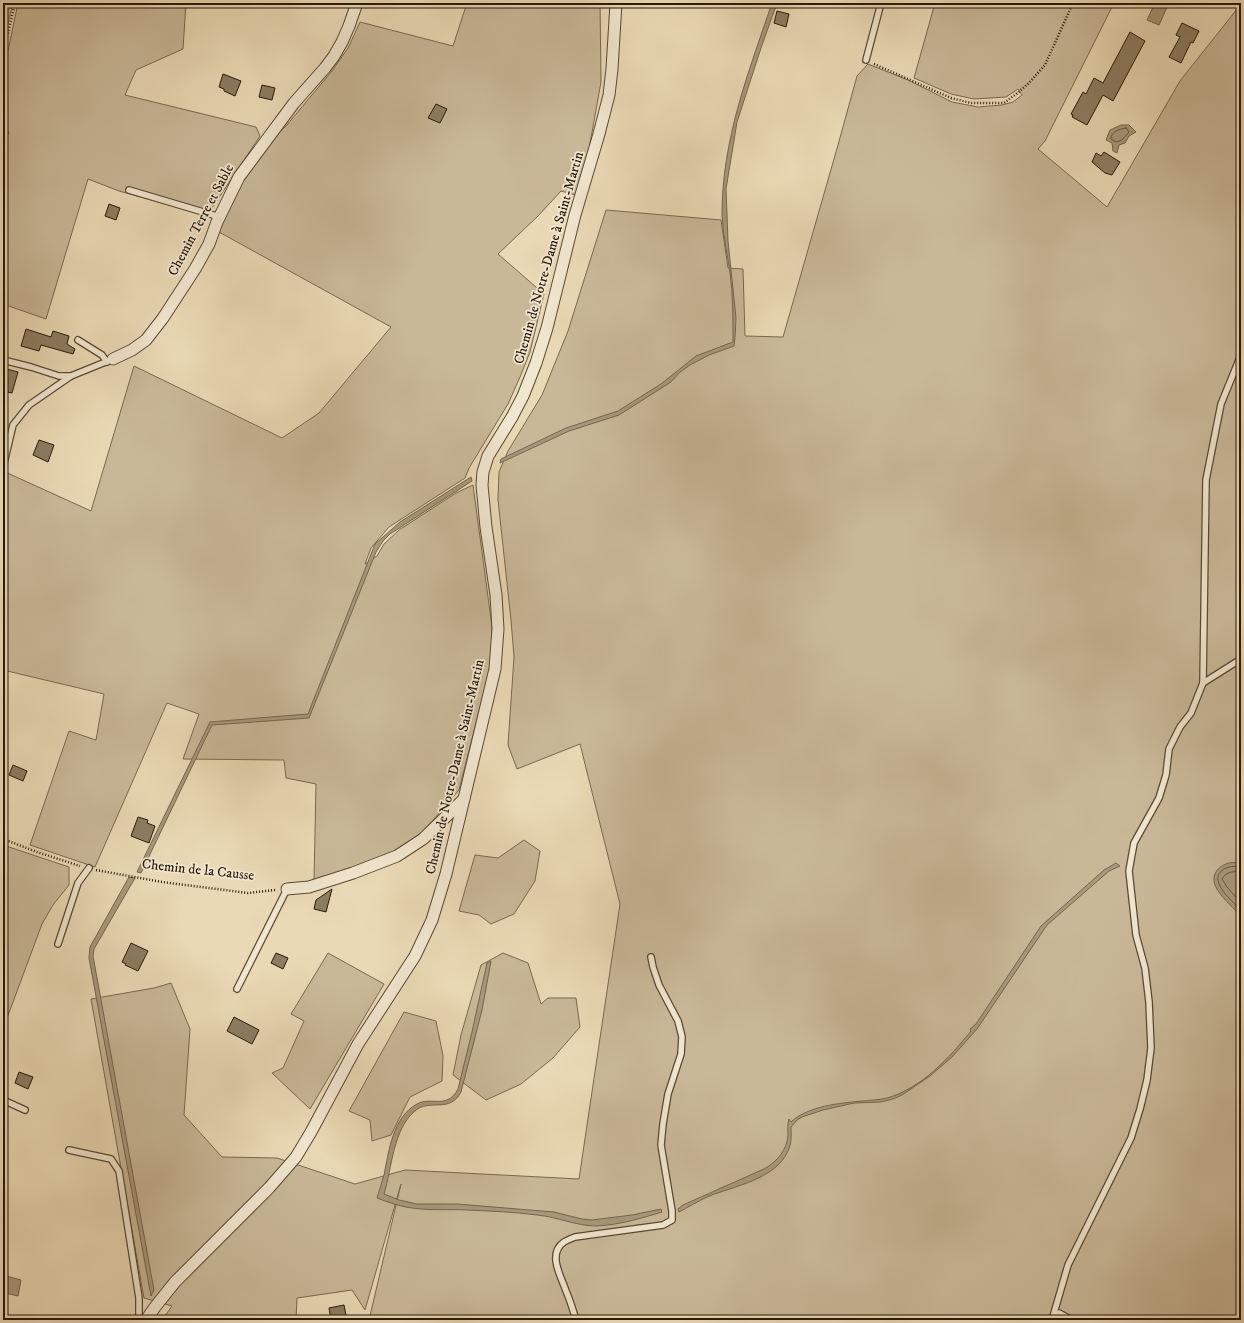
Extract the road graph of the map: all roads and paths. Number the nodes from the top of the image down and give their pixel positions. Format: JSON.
{"nodes":[{"id":1,"x":15,"y":3,"type":"edge"},
{"id":2,"x":357,"y":3,"type":"edge"},
{"id":3,"x":616,"y":3,"type":"edge"},
{"id":4,"x":881,"y":3,"type":"edge"},
{"id":5,"x":1073,"y":3,"type":"edge"},
{"id":6,"x":3,"y":54,"type":"edge"},
{"id":7,"x":866,"y":60,"type":"joint"},
{"id":8,"x":129,"y":190,"type":"dead end"},
{"id":9,"x":220,"y":217,"type":"junction"},
{"id":10,"x":78,"y":340,"type":"dead end"},
{"id":11,"x":1241,"y":354,"type":"edge"},
{"id":12,"x":3,"y":360,"type":"edge"},
{"id":13,"x":110,"y":360,"type":"junction"},
{"id":14,"x":72,"y":376,"type":"junction"},
{"id":15,"x":3,"y":467,"type":"edge"},
{"id":16,"x":1241,"y":659,"type":"edge"},
{"id":17,"x":1203,"y":683,"type":"junction"},
{"id":18,"x":464,"y":799,"type":"junction"},
{"id":19,"x":3,"y":839,"type":"edge"},
{"id":20,"x":89,"y":868,"type":"junction"},
{"id":21,"x":287,"y":889,"type":"junction"},
{"id":22,"x":58,"y":944,"type":"dead end"},
{"id":23,"x":651,"y":957,"type":"dead end"},
{"id":24,"x":237,"y":989,"type":"dead end"},
{"id":25,"x":3,"y":1100,"type":"edge"},
{"id":26,"x":25,"y":1110,"type":"dead end"},
{"id":27,"x":69,"y":1150,"type":"dead end"},
{"id":28,"x":139,"y":1320,"type":"edge"},
{"id":29,"x":146,"y":1320,"type":"edge"},
{"id":30,"x":576,"y":1320,"type":"edge"},
{"id":31,"x":1052,"y":1320,"type":"edge"},
{"id":32,"x":1069,"y":1320,"type":"edge"}],
"edges":[{"from":1,"to":6,"type":"path"},
{"from":2,"to":9,"type":"street","name":"Chemin Terre et Sable"},
{"from":3,"to":18,"type":"street","name":"Chemin de Notre-Dame à Saint-Martin"},
{"from":4,"to":7,"type":"lane"},
{"from":5,"to":7,"type":"path"},
{"from":8,"to":9,"type":"lane"},
{"from":9,"to":13,"type":"street","name":"Chemin Terre et Sable"},
{"from":10,"to":13,"type":"lane"},
{"from":11,"to":17,"type":"lane"},
{"from":12,"to":14,"type":"lane"},
{"from":13,"to":14,"type":"lane"},
{"from":14,"to":15,"type":"lane"},
{"from":16,"to":17,"type":"lane"},
{"from":17,"to":31,"type":"lane"},
{"from":18,"to":21,"type":"street"},
{"from":18,"to":29,"type":"street","name":"Chemin de Notre-Dame à Saint-Martin"},
{"from":19,"to":20,"type":"path","name":"Chemin de la Causse"},
{"from":20,"to":21,"type":"path","name":"Chemin de la Causse"},
{"from":20,"to":22,"type":"lane"},
{"from":21,"to":24,"type":"lane"},
{"from":23,"to":30,"type":"lane"},
{"from":25,"to":26,"type":"lane"},
{"from":27,"to":28,"type":"lane"},
{"from":31,"to":32,"type":"lane"}]}
